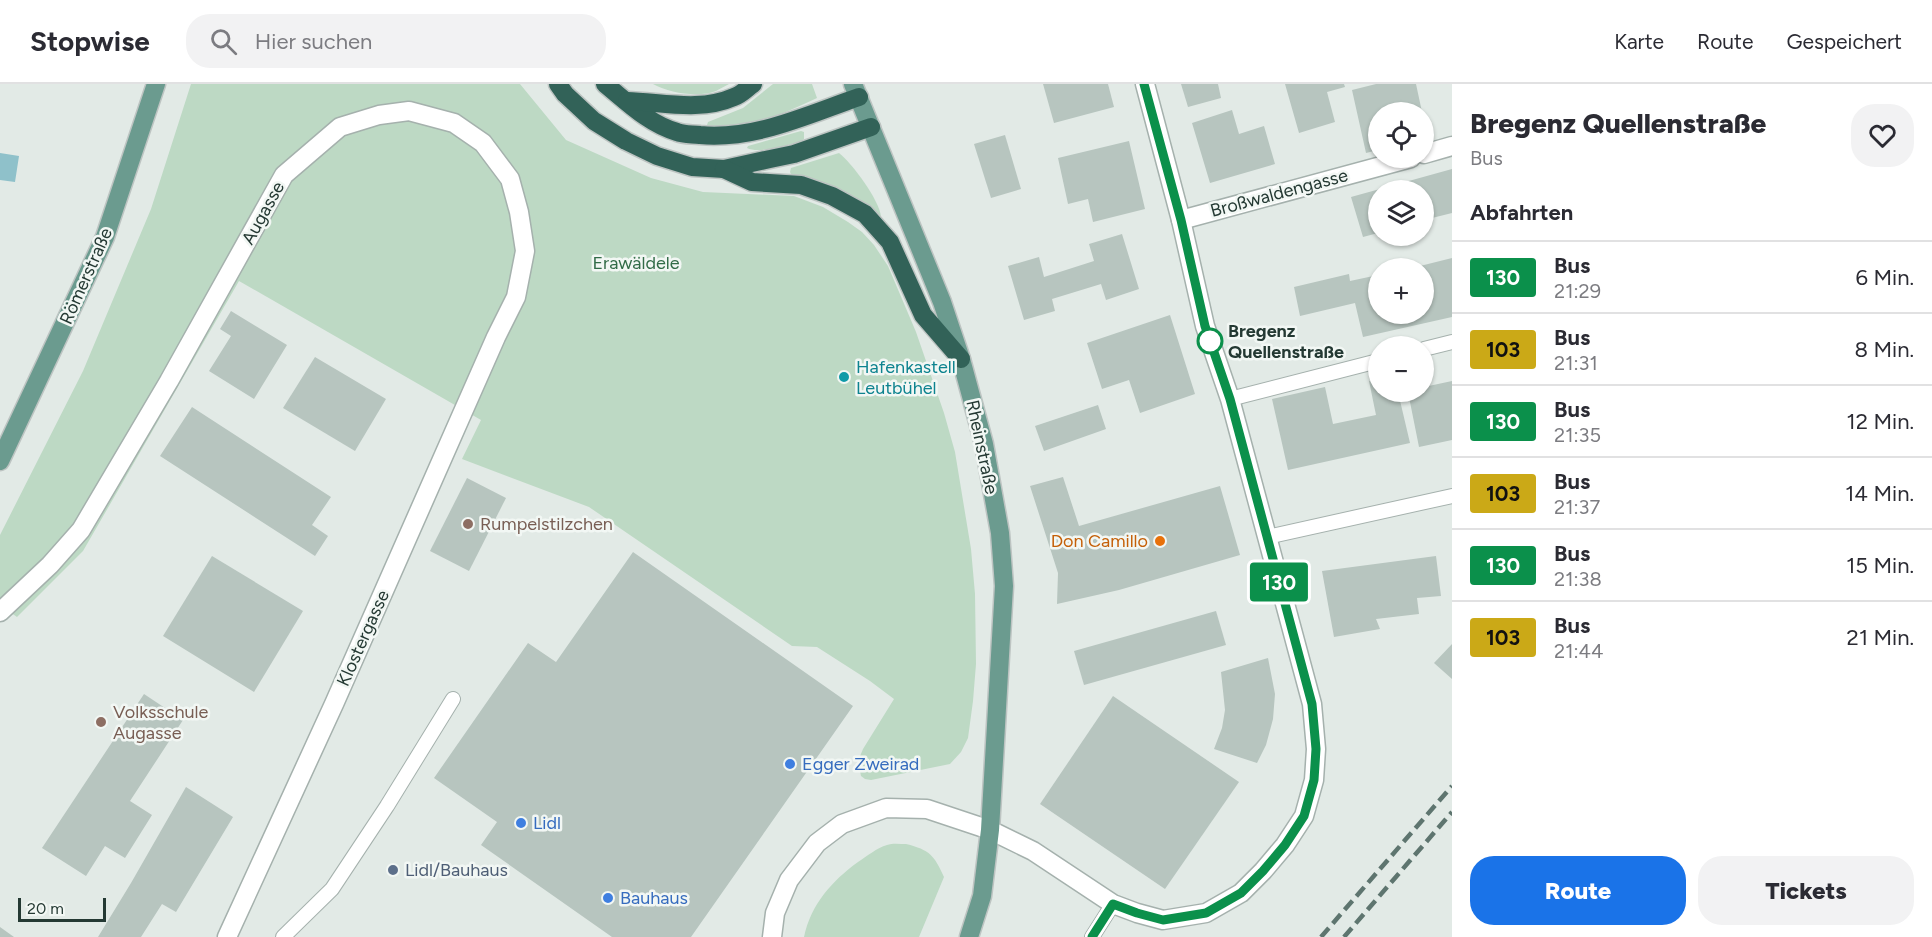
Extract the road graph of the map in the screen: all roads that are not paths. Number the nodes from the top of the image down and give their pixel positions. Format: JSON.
{"nodes":[{"id":1,"x":156,"y":84,"type":"edge"},
{"id":2,"x":558,"y":84,"type":"edge"},
{"id":3,"x":605,"y":84,"type":"edge"},
{"id":4,"x":753,"y":84,"type":"edge"},
{"id":5,"x":1144,"y":84,"type":"edge"},
{"id":6,"x":856,"y":91,"type":"edge"},
{"id":7,"x":627,"y":101,"type":"junction"},
{"id":8,"x":871,"y":127,"type":"junction"},
{"id":9,"x":1452,"y":146,"type":"edge"},
{"id":10,"x":1434,"y":151,"type":"edge"},
{"id":11,"x":1374,"y":168,"type":"edge"},
{"id":12,"x":724,"y":169,"type":"junction"},
{"id":13,"x":1181,"y":220,"type":"junction"},
{"id":14,"x":496,"y":337,"type":"joint"},
{"id":15,"x":1452,"y":342,"type":"edge"},
{"id":16,"x":1434,"y":346,"type":"edge"},
{"id":17,"x":961,"y":359,"type":"junction"},
{"id":18,"x":1368,"y":364,"type":"edge"},
{"id":19,"x":1230,"y":399,"type":"junction"},
{"id":20,"x":0,"y":461,"type":"edge"},
{"id":21,"x":1452,"y":496,"type":"edge"},
{"id":22,"x":1267,"y":537,"type":"junction"},
{"id":23,"x":0,"y":612,"type":"edge"},
{"id":24,"x":453,"y":699,"type":"dead end"},
{"id":25,"x":990,"y":830,"type":"junction"},
{"id":26,"x":1113,"y":904,"type":"junction"},
{"id":27,"x":227,"y":937,"type":"edge"},
{"id":28,"x":283,"y":937,"type":"edge"},
{"id":29,"x":772,"y":937,"type":"edge"},
{"id":30,"x":969,"y":937,"type":"edge"},
{"id":31,"x":1092,"y":937,"type":"edge"}],
"edges":[{"from":1,"to":20,"type":"main road","name":"Römerstraße"},
{"from":2,"to":12,"type":"highway"},
{"from":3,"to":7,"type":"highway"},
{"from":4,"to":7,"type":"highway"},
{"from":5,"to":13,"type":"street"},
{"from":6,"to":7,"type":"highway"},
{"from":6,"to":8,"type":"main road","name":"Rheinstraße"},
{"from":8,"to":12,"type":"highway"},
{"from":8,"to":17,"type":"main road","name":"Rheinstraße"},
{"from":9,"to":10,"type":"street"},
{"from":11,"to":13,"type":"street","name":"Broßwaldengasse"},
{"from":12,"to":17,"type":"highway"},
{"from":13,"to":19,"type":"street"},
{"from":14,"to":23,"type":"street","name":"Augasse"},
{"from":14,"to":27,"type":"street","name":"Klostergasse"},
{"from":15,"to":16,"type":"lane"},
{"from":17,"to":25,"type":"main road","name":"Rheinstraße"},
{"from":18,"to":19,"type":"lane"},
{"from":19,"to":22,"type":"street"},
{"from":21,"to":22,"type":"lane"},
{"from":22,"to":26,"type":"street"},
{"from":24,"to":28,"type":"lane"},
{"from":25,"to":26,"type":"street"},
{"from":25,"to":29,"type":"street"},
{"from":25,"to":30,"type":"main road","name":"Rheinstraße"},
{"from":26,"to":31,"type":"lane"}]}
